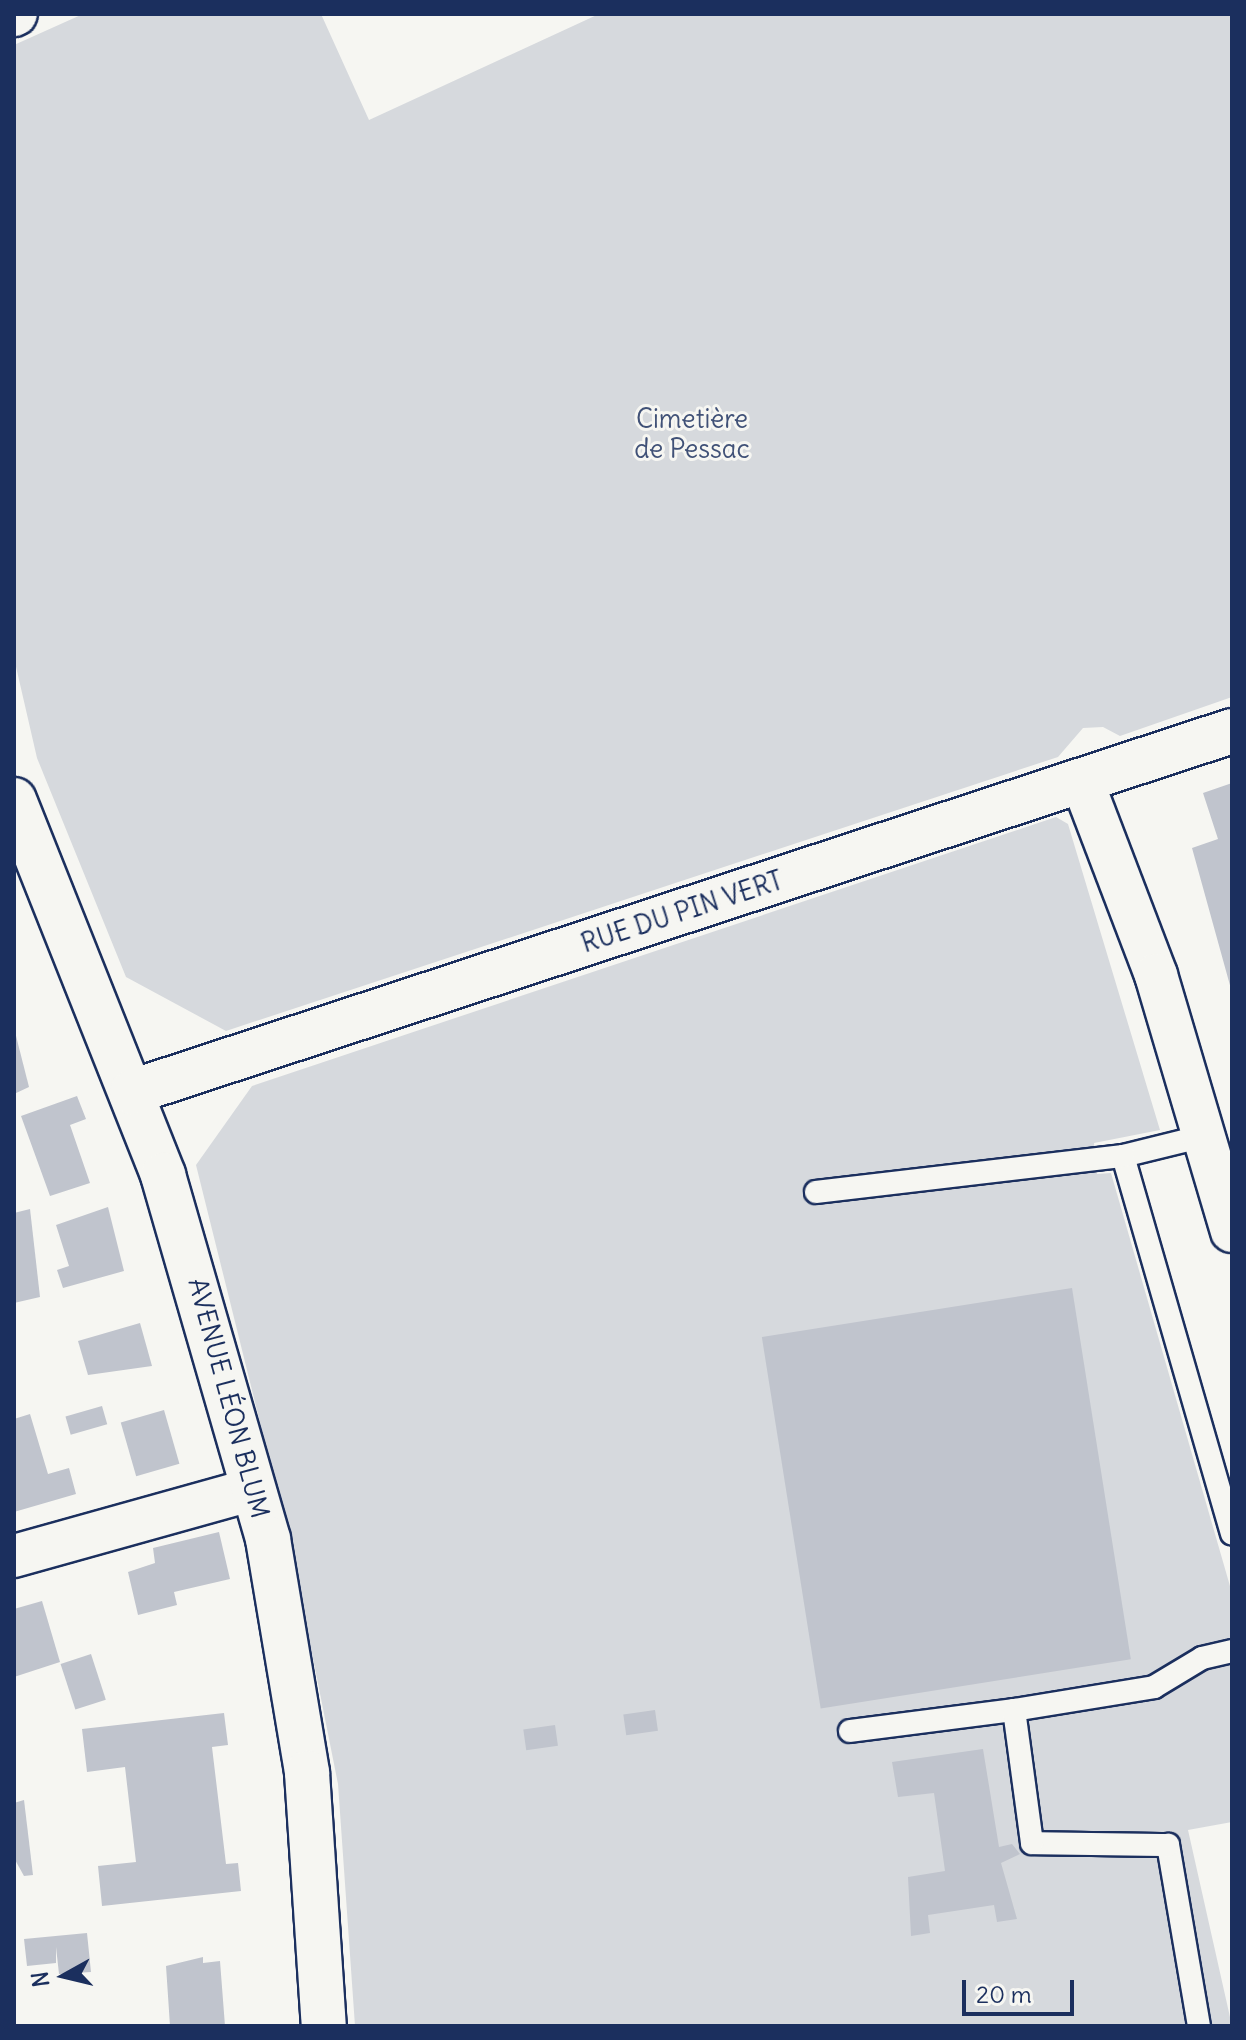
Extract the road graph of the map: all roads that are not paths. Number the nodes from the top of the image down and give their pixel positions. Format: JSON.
{"nodes":[{"id":1,"x":1232,"y":731,"type":"edge"},
{"id":2,"x":1082,"y":781,"type":"junction"},
{"id":3,"x":14,"y":800,"type":"edge"},
{"id":4,"x":132,"y":1092,"type":"junction"},
{"id":5,"x":1204,"y":1136,"type":"junction"},
{"id":6,"x":1123,"y":1156,"type":"junction"},
{"id":7,"x":816,"y":1192,"type":"dead end"},
{"id":8,"x":1232,"y":1231,"type":"edge"},
{"id":9,"x":254,"y":1489,"type":"junction"},
{"id":10,"x":1232,"y":1534,"type":"edge"},
{"id":11,"x":14,"y":1556,"type":"edge"},
{"id":12,"x":1232,"y":1651,"type":"edge"},
{"id":13,"x":1014,"y":1710,"type":"junction"},
{"id":14,"x":850,"y":1731,"type":"dead end"},
{"id":15,"x":324,"y":2026,"type":"edge"},
{"id":16,"x":1199,"y":2026,"type":"edge"}],
"edges":[{"from":1,"to":2,"type":"street","name":"RUE DU PIN VERT"},
{"from":2,"to":4,"type":"street","name":"RUE DU PIN VERT"},
{"from":2,"to":5,"type":"street"},
{"from":3,"to":4,"type":"street","name":"AVENUE LÉON BLUM"},
{"from":4,"to":9,"type":"street","name":"AVENUE LÉON BLUM"},
{"from":5,"to":6,"type":"lane"},
{"from":5,"to":8,"type":"street"},
{"from":6,"to":7,"type":"lane"},
{"from":6,"to":10,"type":"lane"},
{"from":9,"to":11,"type":"street"},
{"from":9,"to":15,"type":"street","name":"AVENUE LÉON BLUM"},
{"from":12,"to":13,"type":"lane"},
{"from":13,"to":14,"type":"lane"},
{"from":13,"to":16,"type":"lane"}]}
